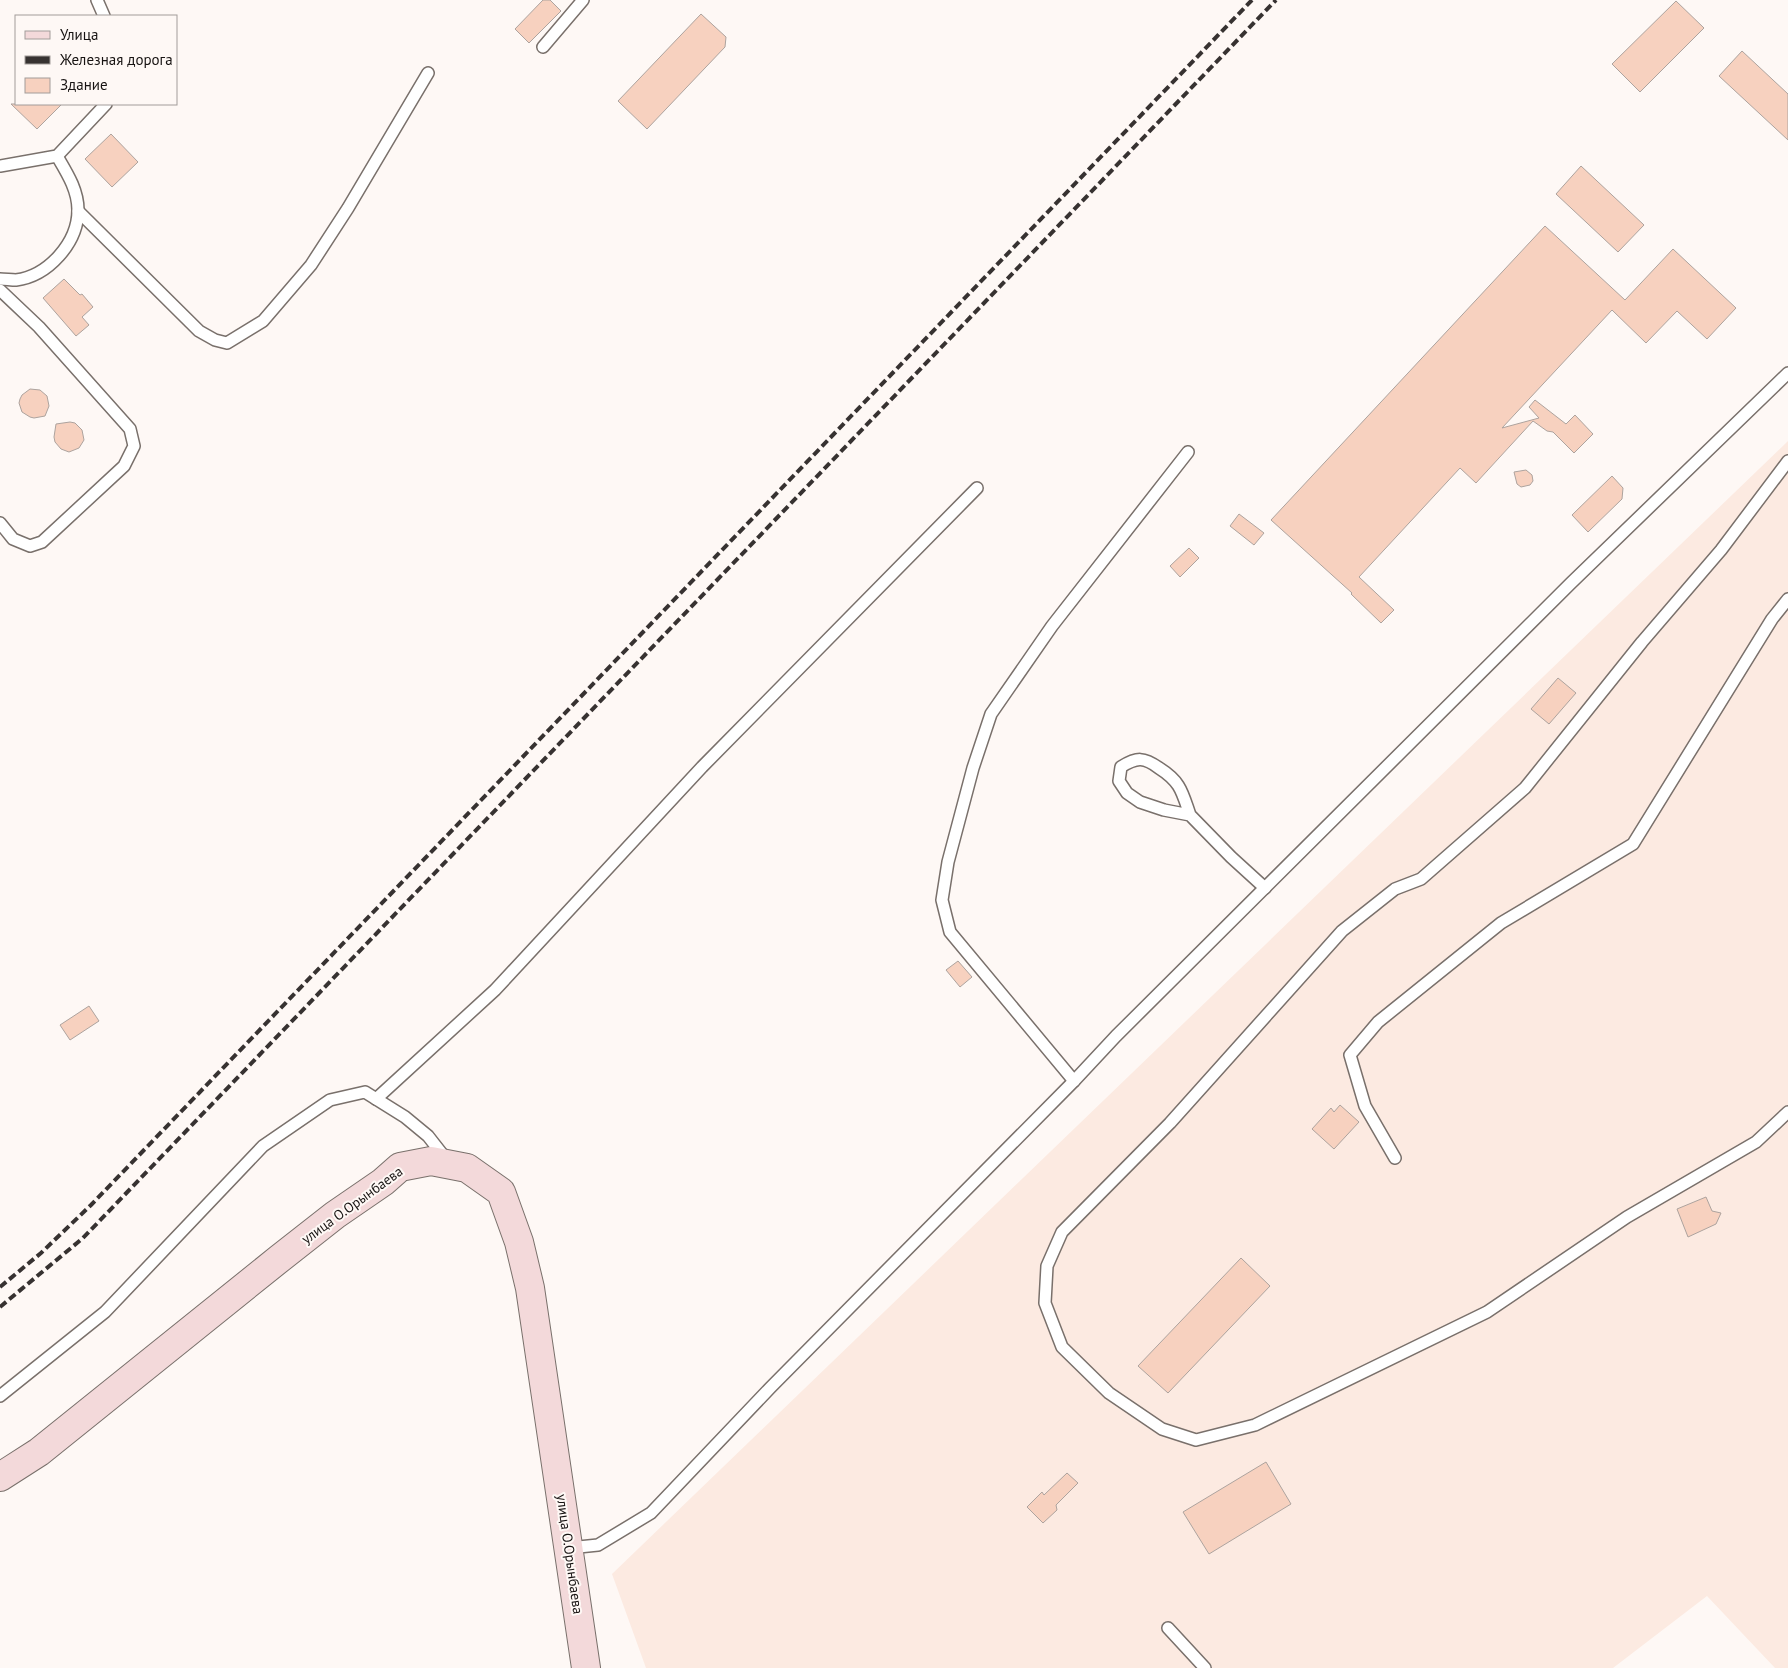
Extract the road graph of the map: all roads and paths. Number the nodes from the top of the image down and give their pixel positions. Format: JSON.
{"nodes":[{"id":1,"x":97,"y":0,"type":"edge"},
{"id":2,"x":583,"y":0,"type":"edge"},
{"id":3,"x":104,"y":15,"type":"edge"},
{"id":4,"x":543,"y":47,"type":"dead end"},
{"id":5,"x":428,"y":73,"type":"dead end"},
{"id":6,"x":105,"y":105,"type":"edge"},
{"id":7,"x":57,"y":156,"type":"junction"},
{"id":8,"x":0,"y":166,"type":"edge"},
{"id":9,"x":78,"y":211,"type":"junction"},
{"id":10,"x":0,"y":278,"type":"edge"},
{"id":11,"x":0,"y":290,"type":"edge"},
{"id":12,"x":1788,"y":373,"type":"edge"},
{"id":13,"x":1188,"y":452,"type":"dead end"},
{"id":14,"x":1788,"y":461,"type":"edge"},
{"id":15,"x":977,"y":488,"type":"dead end"},
{"id":16,"x":0,"y":523,"type":"edge"},
{"id":17,"x":1788,"y":599,"type":"edge"},
{"id":18,"x":1190,"y":815,"type":"junction"},
{"id":19,"x":1265,"y":888,"type":"junction"},
{"id":20,"x":1074,"y":1081,"type":"junction"},
{"id":21,"x":376,"y":1099,"type":"junction"},
{"id":22,"x":1788,"y":1112,"type":"edge"},
{"id":23,"x":1395,"y":1158,"type":"dead end"},
{"id":24,"x":450,"y":1165,"type":"junction"},
{"id":25,"x":0,"y":1396,"type":"edge"},
{"id":26,"x":0,"y":1477,"type":"edge"},
{"id":27,"x":569,"y":1548,"type":"junction"},
{"id":28,"x":1168,"y":1628,"type":"dead end"},
{"id":29,"x":586,"y":1668,"type":"edge"},
{"id":30,"x":1205,"y":1668,"type":"edge"}],
"edges":[{"from":1,"to":3,"type":"lane"},
{"from":2,"to":4,"type":"lane"},
{"from":5,"to":9,"type":"lane"},
{"from":6,"to":7,"type":"lane"},
{"from":7,"to":8,"type":"lane"},
{"from":7,"to":9,"type":"lane"},
{"from":9,"to":10,"type":"lane"},
{"from":11,"to":16,"type":"lane"},
{"from":12,"to":19,"type":"lane"},
{"from":13,"to":20,"type":"lane"},
{"from":14,"to":22,"type":"lane"},
{"from":15,"to":21,"type":"lane"},
{"from":17,"to":23,"type":"lane"},
{"from":18,"to":18,"type":"lane"},
{"from":18,"to":19,"type":"lane"},
{"from":19,"to":20,"type":"lane"},
{"from":20,"to":27,"type":"lane"},
{"from":21,"to":24,"type":"lane"},
{"from":21,"to":25,"type":"lane"},
{"from":24,"to":26,"type":"street","name":"улица О.Орынбаева"},
{"from":24,"to":27,"type":"street","name":"улица О.Орынбаева"},
{"from":27,"to":29,"type":"street","name":"улица О.Орынбаева"},
{"from":28,"to":30,"type":"lane"}]}
